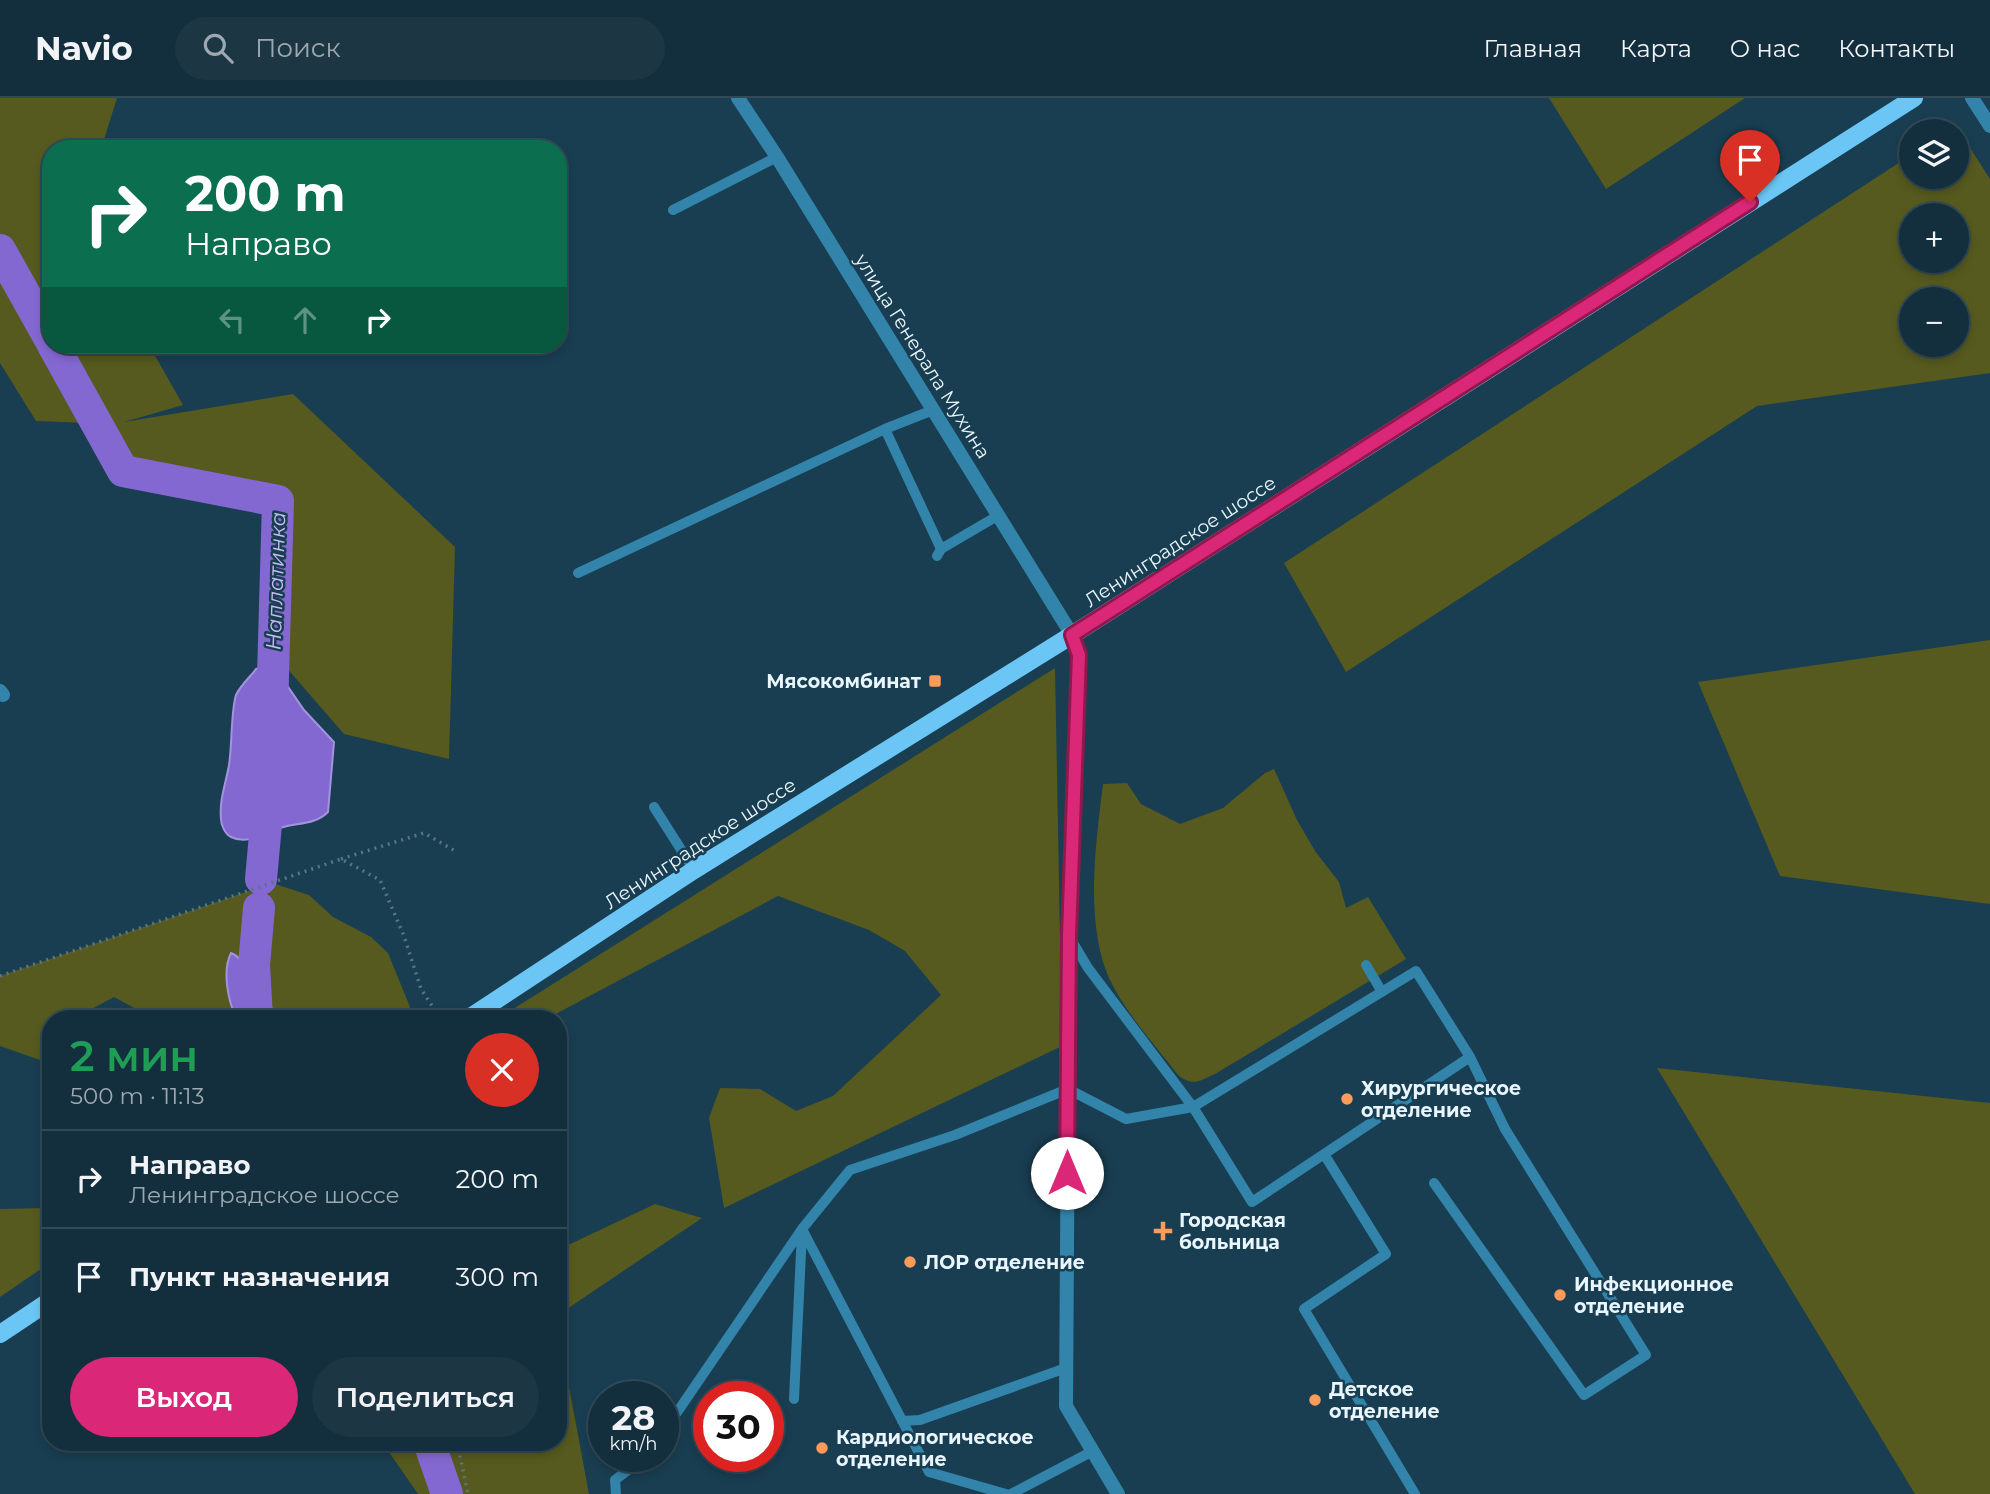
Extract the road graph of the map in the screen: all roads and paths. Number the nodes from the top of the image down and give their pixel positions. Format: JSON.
{"nodes":[{"id":1,"x":738,"y":98,"type":"edge"},
{"id":2,"x":1914,"y":98,"type":"edge"},
{"id":3,"x":1972,"y":98,"type":"edge"},
{"id":4,"x":1990,"y":126,"type":"edge"},
{"id":5,"x":777,"y":157,"type":"junction"},
{"id":6,"x":673,"y":210,"type":"dead end"},
{"id":7,"x":933,"y":410,"type":"junction"},
{"id":8,"x":886,"y":429,"type":"junction"},
{"id":9,"x":999,"y":515,"type":"junction"},
{"id":10,"x":578,"y":573,"type":"dead end"},
{"id":11,"x":1072,"y":635,"type":"junction"},
{"id":12,"x":654,"y":807,"type":"dead end"},
{"id":13,"x":457,"y":852,"type":"dead end"},
{"id":14,"x":341,"y":859,"type":"junction"},
{"id":15,"x":694,"y":870,"type":"junction"},
{"id":16,"x":1069,"y":936,"type":"junction"},
{"id":17,"x":1366,"y":965,"type":"dead end"},
{"id":18,"x":0,"y":976,"type":"edge"},
{"id":19,"x":1382,"y":992,"type":"junction"},
{"id":20,"x":435,"y":1010,"type":"edge"},
{"id":21,"x":481,"y":1010,"type":"edge"},
{"id":22,"x":1470,"y":1057,"type":"junction"},
{"id":23,"x":1068,"y":1089,"type":"junction"},
{"id":24,"x":1193,"y":1107,"type":"junction"},
{"id":25,"x":1324,"y":1154,"type":"junction"},
{"id":26,"x":1434,"y":1183,"type":"dead end"},
{"id":27,"x":802,"y":1229,"type":"junction"},
{"id":28,"x":42,"y":1306,"type":"edge"},
{"id":29,"x":0,"y":1334,"type":"edge"},
{"id":30,"x":1066,"y":1368,"type":"junction"},
{"id":31,"x":794,"y":1399,"type":"dead end"},
{"id":32,"x":679,"y":1410,"type":"edge"},
{"id":33,"x":902,"y":1421,"type":"junction"},
{"id":34,"x":459,"y":1451,"type":"edge"},
{"id":35,"x":1091,"y":1451,"type":"junction"},
{"id":36,"x":625,"y":1472,"type":"edge"},
{"id":37,"x":468,"y":1494,"type":"edge"},
{"id":38,"x":616,"y":1494,"type":"edge"},
{"id":39,"x":1008,"y":1494,"type":"edge"},
{"id":40,"x":1118,"y":1494,"type":"edge"},
{"id":41,"x":1415,"y":1494,"type":"edge"}],
"edges":[{"from":1,"to":5,"type":"street","name":"улица Генерала Мухина"},
{"from":2,"to":11,"type":"main road","name":"Ленинградское шоссе"},
{"from":3,"to":4,"type":"street"},
{"from":5,"to":6,"type":"lane"},
{"from":5,"to":7,"type":"street","name":"улица Генерала Мухина"},
{"from":7,"to":8,"type":"lane"},
{"from":7,"to":9,"type":"street","name":"улица Генерала Мухина"},
{"from":8,"to":9,"type":"lane"},
{"from":8,"to":10,"type":"lane"},
{"from":9,"to":11,"type":"street","name":"улица Генерала Мухина"},
{"from":11,"to":15,"type":"main road","name":"Ленинградское шоссе"},
{"from":11,"to":16,"type":"street"},
{"from":12,"to":15,"type":"lane"},
{"from":13,"to":14,"type":"path"},
{"from":14,"to":18,"type":"path"},
{"from":14,"to":20,"type":"path"},
{"from":15,"to":21,"type":"main road","name":"Ленинградское шоссе"},
{"from":16,"to":23,"type":"street"},
{"from":16,"to":24,"type":"lane"},
{"from":17,"to":19,"type":"lane"},
{"from":19,"to":22,"type":"lane"},
{"from":19,"to":24,"type":"lane"},
{"from":22,"to":25,"type":"lane"},
{"from":22,"to":26,"type":"lane"},
{"from":23,"to":24,"type":"lane"},
{"from":23,"to":27,"type":"lane"},
{"from":23,"to":30,"type":"street"},
{"from":24,"to":25,"type":"lane"},
{"from":25,"to":41,"type":"lane"},
{"from":27,"to":31,"type":"lane"},
{"from":27,"to":32,"type":"lane"},
{"from":27,"to":33,"type":"lane"},
{"from":28,"to":29,"type":"main road"},
{"from":30,"to":33,"type":"lane"},
{"from":30,"to":35,"type":"street"},
{"from":33,"to":39,"type":"lane"},
{"from":34,"to":37,"type":"path"},
{"from":35,"to":39,"type":"lane"},
{"from":35,"to":40,"type":"street"},
{"from":36,"to":38,"type":"lane"}]}
